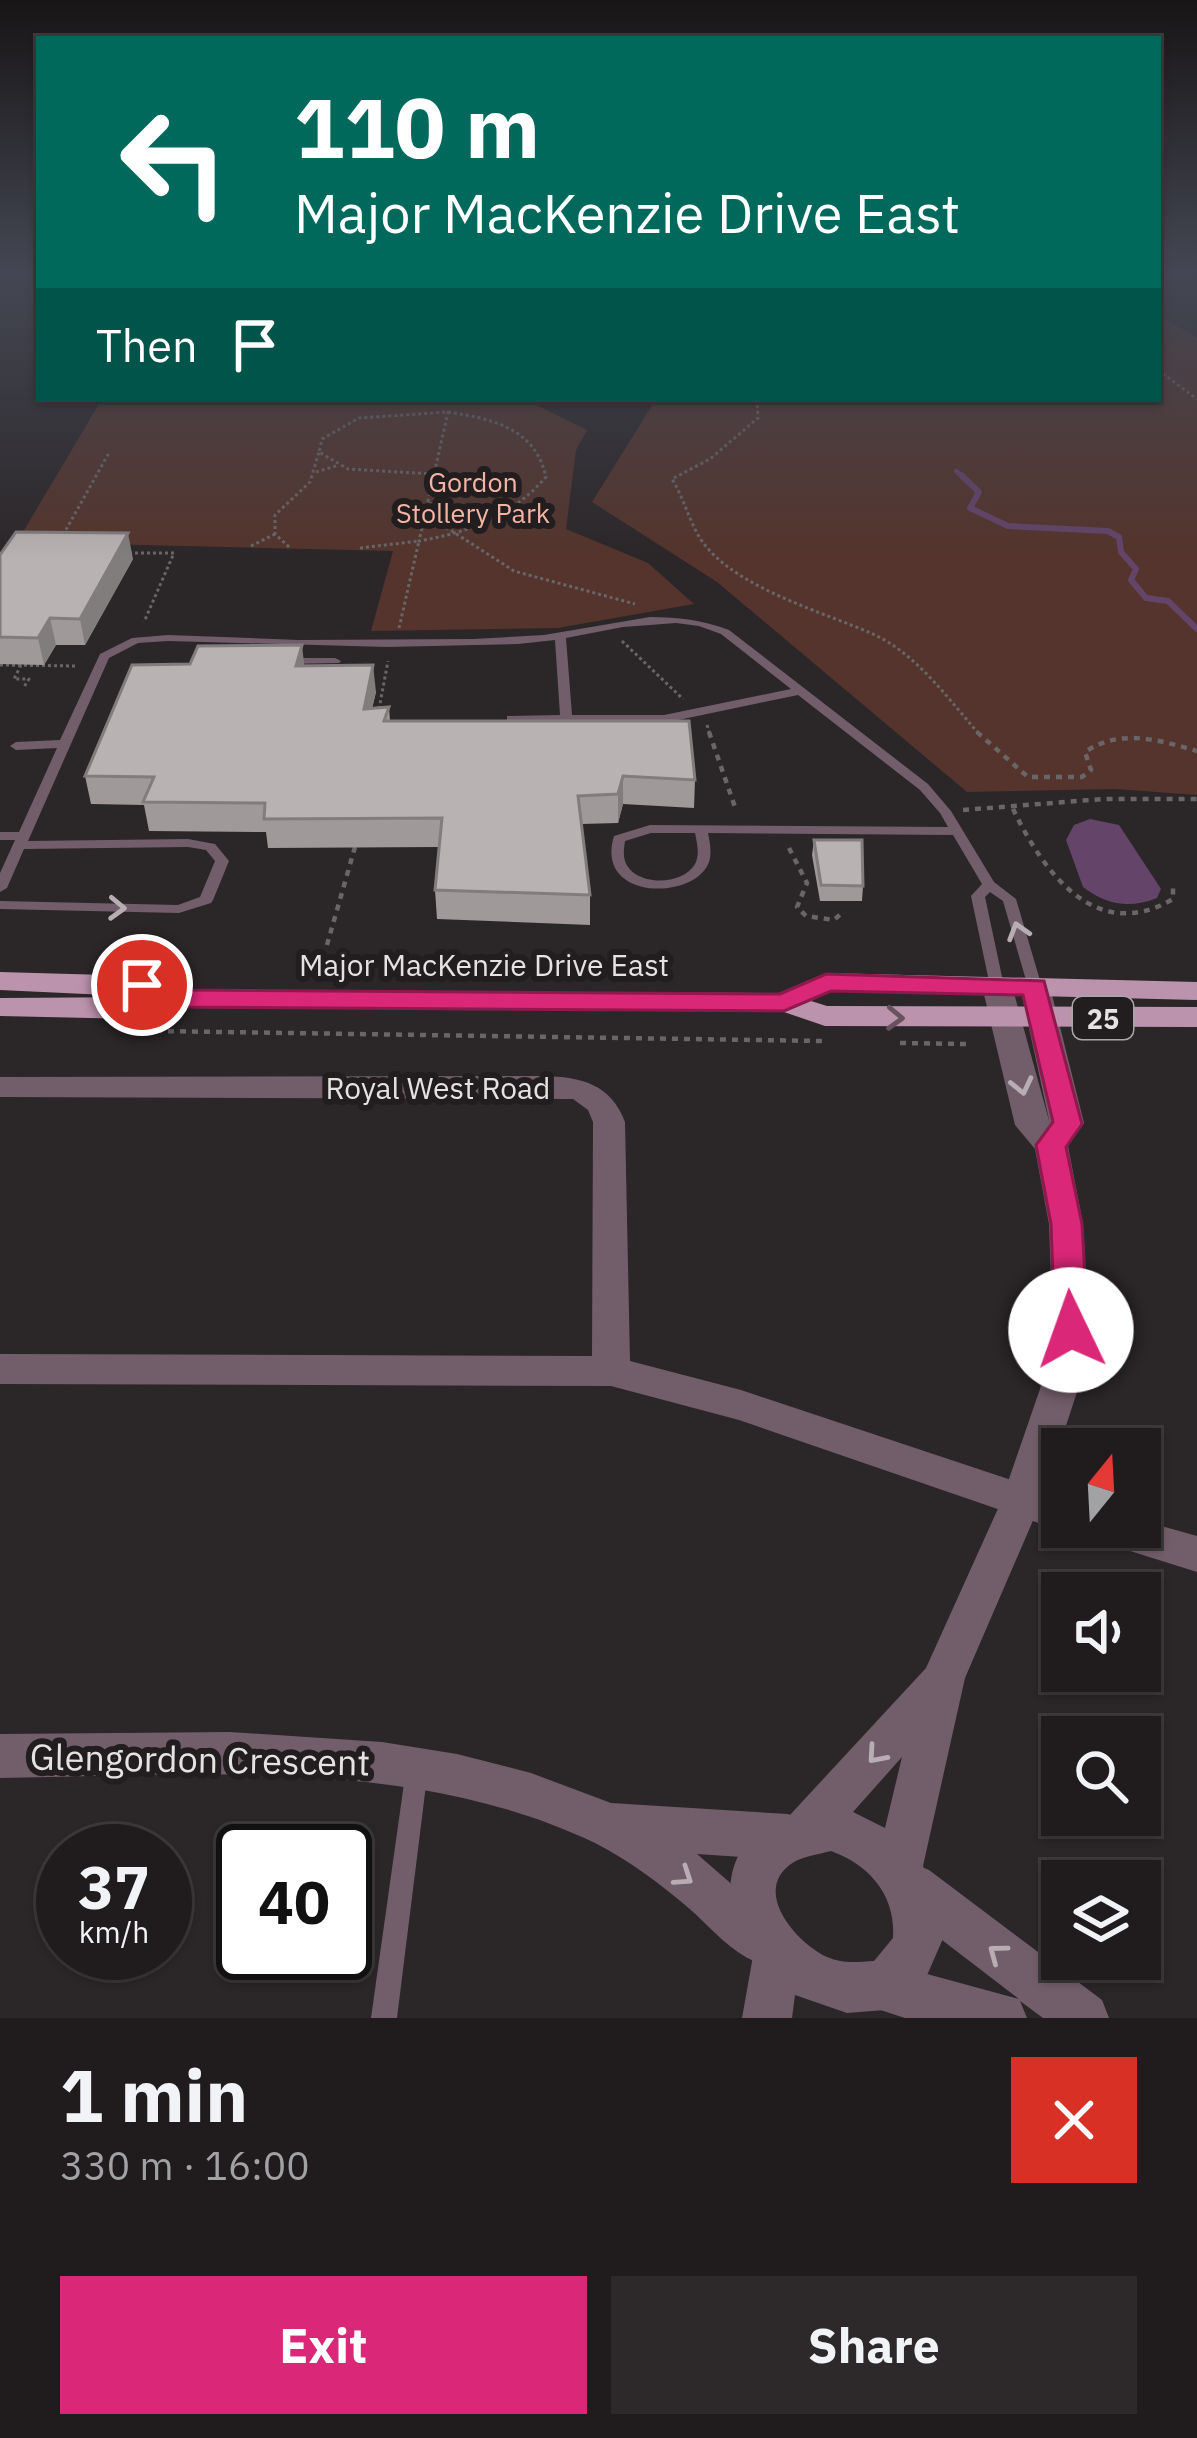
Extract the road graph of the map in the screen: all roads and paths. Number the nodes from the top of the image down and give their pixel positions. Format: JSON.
{"nodes":[{"id":1,"x":1161,"y":372,"type":"edge"},
{"id":2,"x":1197,"y":400,"type":"edge"},
{"id":3,"x":757,"y":402,"type":"edge"},
{"id":4,"x":448,"y":412,"type":"junction"},
{"id":5,"x":110,"y":451,"type":"dead end"},
{"id":6,"x":319,"y":452,"type":"junction"},
{"id":7,"x":339,"y":465,"type":"junction"},
{"id":8,"x":316,"y":472,"type":"junction"},
{"id":9,"x":434,"y":474,"type":"junction"},
{"id":10,"x":428,"y":503,"type":"junction"},
{"id":11,"x":441,"y":524,"type":"junction"},
{"id":12,"x":422,"y":526,"type":"junction"},
{"id":13,"x":450,"y":533,"type":"junction"},
{"id":14,"x":275,"y":534,"type":"junction"},
{"id":15,"x":419,"y":542,"type":"junction"},
{"id":16,"x":251,"y":546,"type":"dead end"},
{"id":17,"x":56,"y":547,"type":"edge"},
{"id":18,"x":289,"y":547,"type":"dead end"},
{"id":19,"x":359,"y":548,"type":"dead end"},
{"id":20,"x":109,"y":554,"type":"edge"},
{"id":21,"x":646,"y":606,"type":"dead end"},
{"id":22,"x":560,"y":638,"type":"junction"},
{"id":23,"x":136,"y":640,"type":"junction"},
{"id":24,"x":215,"y":641,"type":"junction"},
{"id":25,"x":339,"y":643,"type":"junction"},
{"id":26,"x":392,"y":643,"type":"junction"},
{"id":27,"x":208,"y":661,"type":"edge"},
{"id":28,"x":271,"y":661,"type":"edge"},
{"id":29,"x":335,"y":661,"type":"junction"},
{"id":30,"x":0,"y":665,"type":"edge"},
{"id":31,"x":21,"y":665,"type":"junction"},
{"id":32,"x":101,"y":666,"type":"junction"},
{"id":33,"x":330,"y":682,"type":"edge"},
{"id":34,"x":24,"y":687,"type":"dead end"},
{"id":35,"x":799,"y":691,"type":"junction"},
{"id":36,"x":566,"y":719,"type":"junction"},
{"id":37,"x":375,"y":726,"type":"edge"},
{"id":38,"x":511,"y":732,"type":"edge"},
{"id":39,"x":64,"y":744,"type":"junction"},
{"id":40,"x":16,"y":746,"type":"dead end"},
{"id":41,"x":1197,"y":751,"type":"edge"},
{"id":42,"x":1197,"y":800,"type":"edge"},
{"id":43,"x":1013,"y":809,"type":"junction"},
{"id":44,"x":715,"y":811,"type":"dead end"},
{"id":45,"x":736,"y":811,"type":"dead end"},
{"id":46,"x":945,"y":811,"type":"junction"},
{"id":47,"x":701,"y":830,"type":"junction"},
{"id":48,"x":957,"y":831,"type":"junction"},
{"id":49,"x":0,"y":836,"type":"edge"},
{"id":50,"x":24,"y":841,"type":"junction"},
{"id":51,"x":787,"y":842,"type":"dead end"},
{"id":52,"x":355,"y":847,"type":"edge"},
{"id":53,"x":989,"y":885,"type":"junction"},
{"id":54,"x":0,"y":888,"type":"edge"},
{"id":55,"x":1173,"y":888,"type":"dead end"},
{"id":56,"x":0,"y":905,"type":"edge"},
{"id":57,"x":843,"y":911,"type":"dead end"},
{"id":58,"x":327,"y":945,"type":"dead end"},
{"id":59,"x":0,"y":981,"type":"edge"},
{"id":60,"x":997,"y":986,"type":"junction"},
{"id":61,"x":1197,"y":991,"type":"edge"},
{"id":62,"x":184,"y":999,"type":"junction"},
{"id":63,"x":784,"y":1002,"type":"junction"},
{"id":64,"x":1039,"y":1003,"type":"junction"},
{"id":65,"x":0,"y":1007,"type":"edge"},
{"id":66,"x":1197,"y":1017,"type":"edge"},
{"id":67,"x":1008,"y":1018,"type":"junction"},
{"id":68,"x":142,"y":1031,"type":"dead end"},
{"id":69,"x":825,"y":1041,"type":"dead end"},
{"id":70,"x":896,"y":1042,"type":"dead end"},
{"id":71,"x":966,"y":1044,"type":"dead end"},
{"id":72,"x":0,"y":1087,"type":"edge"},
{"id":73,"x":1051,"y":1145,"type":"junction"},
{"id":74,"x":0,"y":1369,"type":"edge"},
{"id":75,"x":611,"y":1371,"type":"junction"},
{"id":76,"x":1021,"y":1502,"type":"junction"},
{"id":77,"x":1041,"y":1508,"type":"edge"},
{"id":78,"x":1161,"y":1543,"type":"edge"},
{"id":79,"x":1197,"y":1554,"type":"edge"},
{"id":80,"x":944,"y":1678,"type":"junction"},
{"id":81,"x":0,"y":1756,"type":"edge"},
{"id":82,"x":417,"y":1766,"type":"junction"},
{"id":83,"x":607,"y":1824,"type":"junction"},
{"id":84,"x":797,"y":1834,"type":"junction"},
{"id":85,"x":905,"y":1876,"type":"junction"},
{"id":86,"x":765,"y":1951,"type":"junction"},
{"id":87,"x":863,"y":2000,"type":"edge"},
{"id":88,"x":384,"y":2018,"type":"edge"},
{"id":89,"x":767,"y":2018,"type":"edge"},
{"id":90,"x":1002,"y":2018,"type":"edge"},
{"id":91,"x":1084,"y":2018,"type":"edge"}],
"edges":[{"from":1,"to":2,"type":"path"},
{"from":3,"to":41,"type":"path"},
{"from":4,"to":6,"type":"path"},
{"from":4,"to":9,"type":"path"},
{"from":4,"to":13,"type":"path"},
{"from":5,"to":17,"type":"path"},
{"from":6,"to":7,"type":"path"},
{"from":6,"to":8,"type":"path"},
{"from":7,"to":8,"type":"path"},
{"from":7,"to":9,"type":"path"},
{"from":8,"to":14,"type":"path"},
{"from":9,"to":10,"type":"path"},
{"from":10,"to":11,"type":"path"},
{"from":10,"to":12,"type":"path"},
{"from":11,"to":12,"type":"path"},
{"from":11,"to":13,"type":"path"},
{"from":12,"to":15,"type":"path"},
{"from":13,"to":15,"type":"path"},
{"from":13,"to":21,"type":"path"},
{"from":14,"to":16,"type":"path"},
{"from":14,"to":18,"type":"path"},
{"from":15,"to":19,"type":"path"},
{"from":15,"to":26,"type":"path"},
{"from":20,"to":23,"type":"path"},
{"from":22,"to":26,"type":"lane"},
{"from":22,"to":35,"type":"lane"},
{"from":22,"to":36,"type":"lane"},
{"from":23,"to":24,"type":"lane"},
{"from":23,"to":32,"type":"lane"},
{"from":24,"to":25,"type":"lane"},
{"from":24,"to":27,"type":"lane"},
{"from":25,"to":26,"type":"lane"},
{"from":25,"to":29,"type":"lane"},
{"from":26,"to":37,"type":"path"},
{"from":28,"to":29,"type":"lane"},
{"from":29,"to":33,"type":"lane"},
{"from":30,"to":31,"type":"path"},
{"from":31,"to":32,"type":"path"},
{"from":31,"to":34,"type":"path"},
{"from":32,"to":39,"type":"lane"},
{"from":35,"to":36,"type":"lane"},
{"from":35,"to":46,"type":"lane"},
{"from":36,"to":38,"type":"lane"},
{"from":39,"to":40,"type":"lane"},
{"from":39,"to":50,"type":"lane"},
{"from":42,"to":43,"type":"path"},
{"from":43,"to":46,"type":"path"},
{"from":43,"to":55,"type":"path"},
{"from":44,"to":45,"type":"path"},
{"from":46,"to":48,"type":"lane"},
{"from":47,"to":47,"type":"lane"},
{"from":47,"to":48,"type":"lane"},
{"from":48,"to":53,"type":"lane"},
{"from":49,"to":50,"type":"lane"},
{"from":50,"to":54,"type":"lane"},
{"from":56,"to":50,"type":"lane","one_way":true},
{"from":51,"to":57,"type":"path"},
{"from":52,"to":58,"type":"path"},
{"from":53,"to":60,"type":"lane"},
{"from":64,"to":53,"type":"lane","one_way":true},
{"from":59,"to":62,"type":"main road","name":"Major MacKenzie Drive East","number":"25"},
{"from":60,"to":63,"type":"main road","name":"Major MacKenzie Drive East","number":"25"},
{"from":60,"to":64,"type":"main road","name":"Major MacKenzie Drive East","number":"25"},
{"from":60,"to":67,"type":"street"},
{"from":61,"to":64,"type":"main road","name":"Major MacKenzie Drive East","number":"25"},
{"from":62,"to":63,"type":"main road","name":"Major MacKenzie Drive East","number":"25"},
{"from":62,"to":65,"type":"main road","name":"Major MacKenzie Drive East","number":"25"},
{"from":63,"to":67,"type":"main road","name":"Major MacKenzie Drive East","number":"25","one_way":true},
{"from":64,"to":66,"type":"main road","name":"Major MacKenzie Drive East","number":"25"},
{"from":64,"to":67,"type":"main road","name":"Major MacKenzie Drive East","number":"25"},
{"from":64,"to":73,"type":"street"},
{"from":67,"to":73,"type":"street","one_way":true},
{"from":68,"to":69,"type":"path"},
{"from":70,"to":71,"type":"path"},
{"from":72,"to":75,"type":"street","name":"Royal West Road"},
{"from":73,"to":76,"type":"street"},
{"from":74,"to":75,"type":"street"},
{"from":75,"to":76,"type":"street"},
{"from":76,"to":77,"type":"street"},
{"from":76,"to":80,"type":"street"},
{"from":78,"to":79,"type":"street"},
{"from":80,"to":84,"type":"street","one_way":true},
{"from":80,"to":85,"type":"street"},
{"from":81,"to":82,"type":"street","name":"Glengordon Crescent"},
{"from":82,"to":83,"type":"street","name":"Glengordon Crescent"},
{"from":82,"to":88,"type":"lane"},
{"from":83,"to":84,"type":"street","name":"Glengordon Crescent"},
{"from":83,"to":86,"type":"street","name":"Glengordon Crescent","one_way":true},
{"from":84,"to":85,"type":"street"},
{"from":84,"to":86,"type":"street"},
{"from":85,"to":87,"type":"street"},
{"from":91,"to":85,"type":"street","one_way":true},
{"from":86,"to":87,"type":"street"},
{"from":86,"to":89,"type":"street"},
{"from":87,"to":90,"type":"street"}]}
